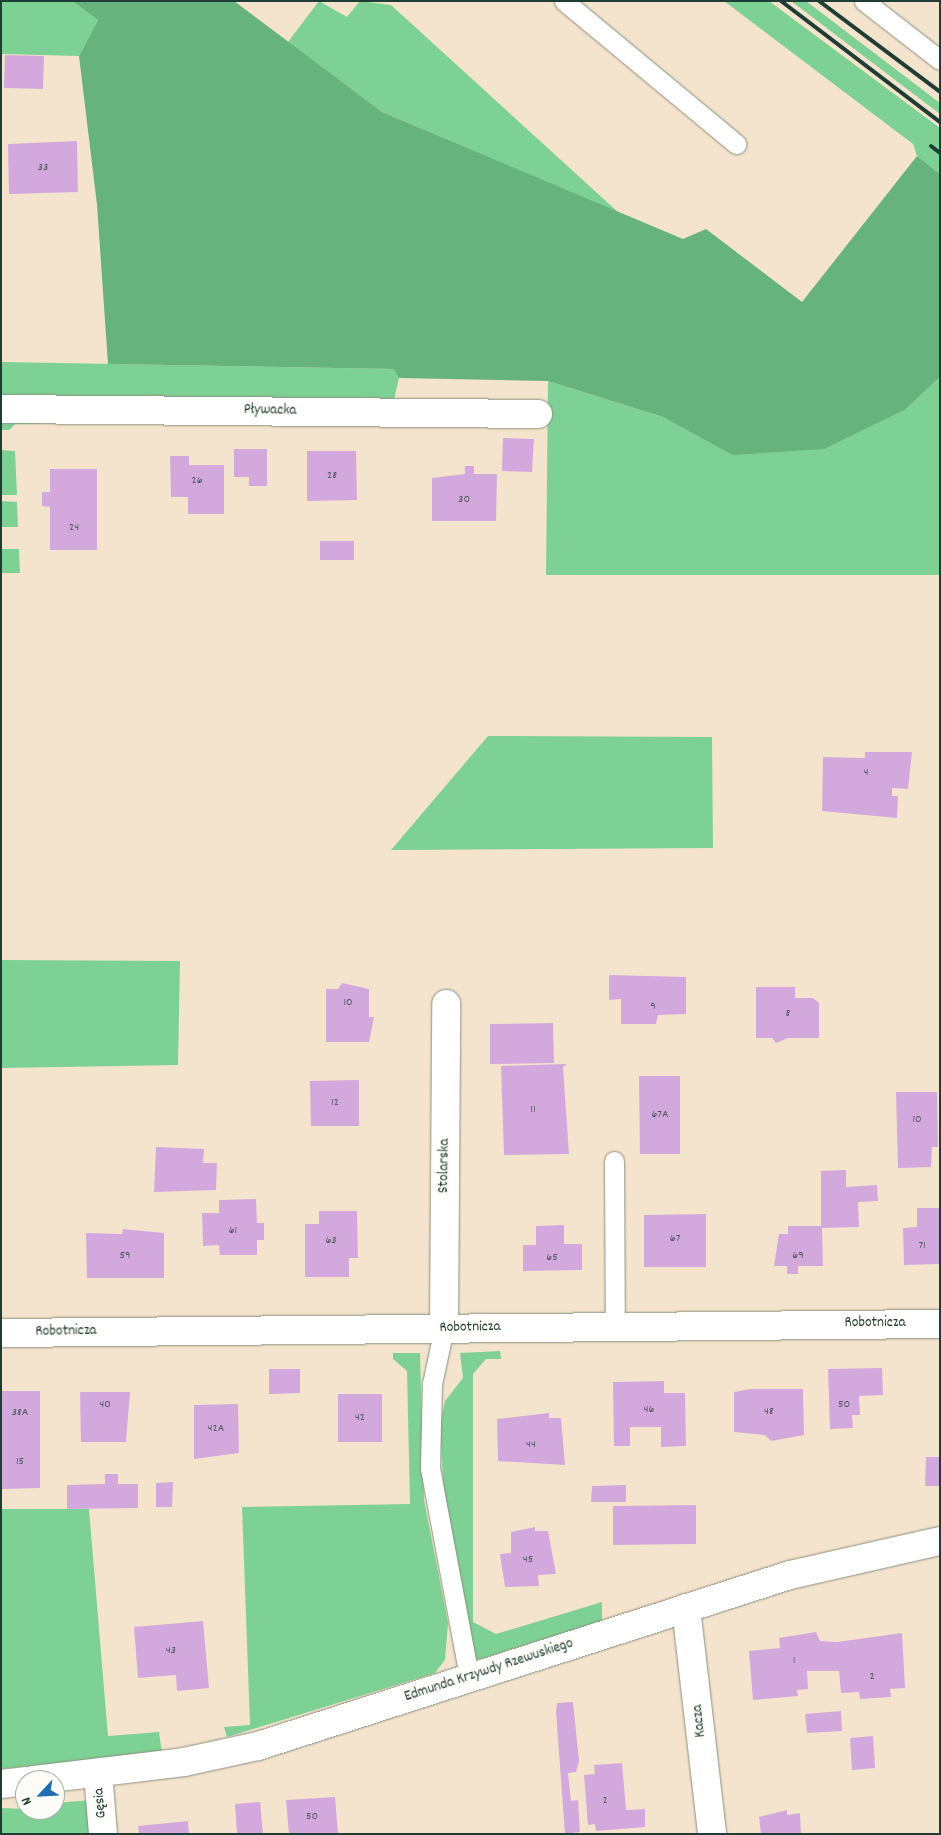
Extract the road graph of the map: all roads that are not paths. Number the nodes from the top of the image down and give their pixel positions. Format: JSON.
{"nodes":[{"id":1,"x":564,"y":1,"type":"edge"},
{"id":2,"x":864,"y":1,"type":"edge"},
{"id":3,"x":940,"y":60,"type":"edge"},
{"id":4,"x":736,"y":144,"type":"dead end"},
{"id":5,"x":1,"y":409,"type":"edge"},
{"id":6,"x":538,"y":414,"type":"dead end"},
{"id":7,"x":446,"y":1004,"type":"dead end"},
{"id":8,"x":614,"y":1161,"type":"dead end"},
{"id":9,"x":940,"y":1324,"type":"edge"},
{"id":10,"x":615,"y":1326,"type":"junction"},
{"id":11,"x":444,"y":1328,"type":"junction"},
{"id":12,"x":1,"y":1333,"type":"edge"},
{"id":13,"x":940,"y":1540,"type":"edge"},
{"id":14,"x":686,"y":1608,"type":"junction"},
{"id":15,"x":469,"y":1677,"type":"junction"},
{"id":16,"x":98,"y":1773,"type":"junction"},
{"id":17,"x":65,"y":1777,"type":"edge"},
{"id":18,"x":15,"y":1782,"type":"edge"},
{"id":19,"x":1,"y":1784,"type":"edge"},
{"id":20,"x":103,"y":1834,"type":"edge"},
{"id":21,"x":712,"y":1834,"type":"edge"}],
"edges":[{"from":1,"to":4,"type":"lane"},
{"from":2,"to":3,"type":"lane"},
{"from":5,"to":6,"type":"street","name":"Pływacka"},
{"from":7,"to":11,"type":"street","name":"Stolarska"},
{"from":8,"to":10,"type":"lane"},
{"from":9,"to":10,"type":"street","name":"Robotnicza"},
{"from":10,"to":11,"type":"street","name":"Robotnicza"},
{"from":11,"to":12,"type":"street","name":"Robotnicza"},
{"from":11,"to":15,"type":"lane"},
{"from":13,"to":14,"type":"street","name":"Edmunda Krzywdy Rzewuskiego"},
{"from":14,"to":15,"type":"street","name":"Edmunda Krzywdy Rzewuskiego"},
{"from":14,"to":21,"type":"street","name":"Kacza"},
{"from":15,"to":16,"type":"street","name":"Edmunda Krzywdy Rzewuskiego"},
{"from":16,"to":17,"type":"street","name":"Edmunda Krzywdy Rzewuskiego"},
{"from":16,"to":20,"type":"street","name":"Gęsia"},
{"from":18,"to":19,"type":"street"}]}
